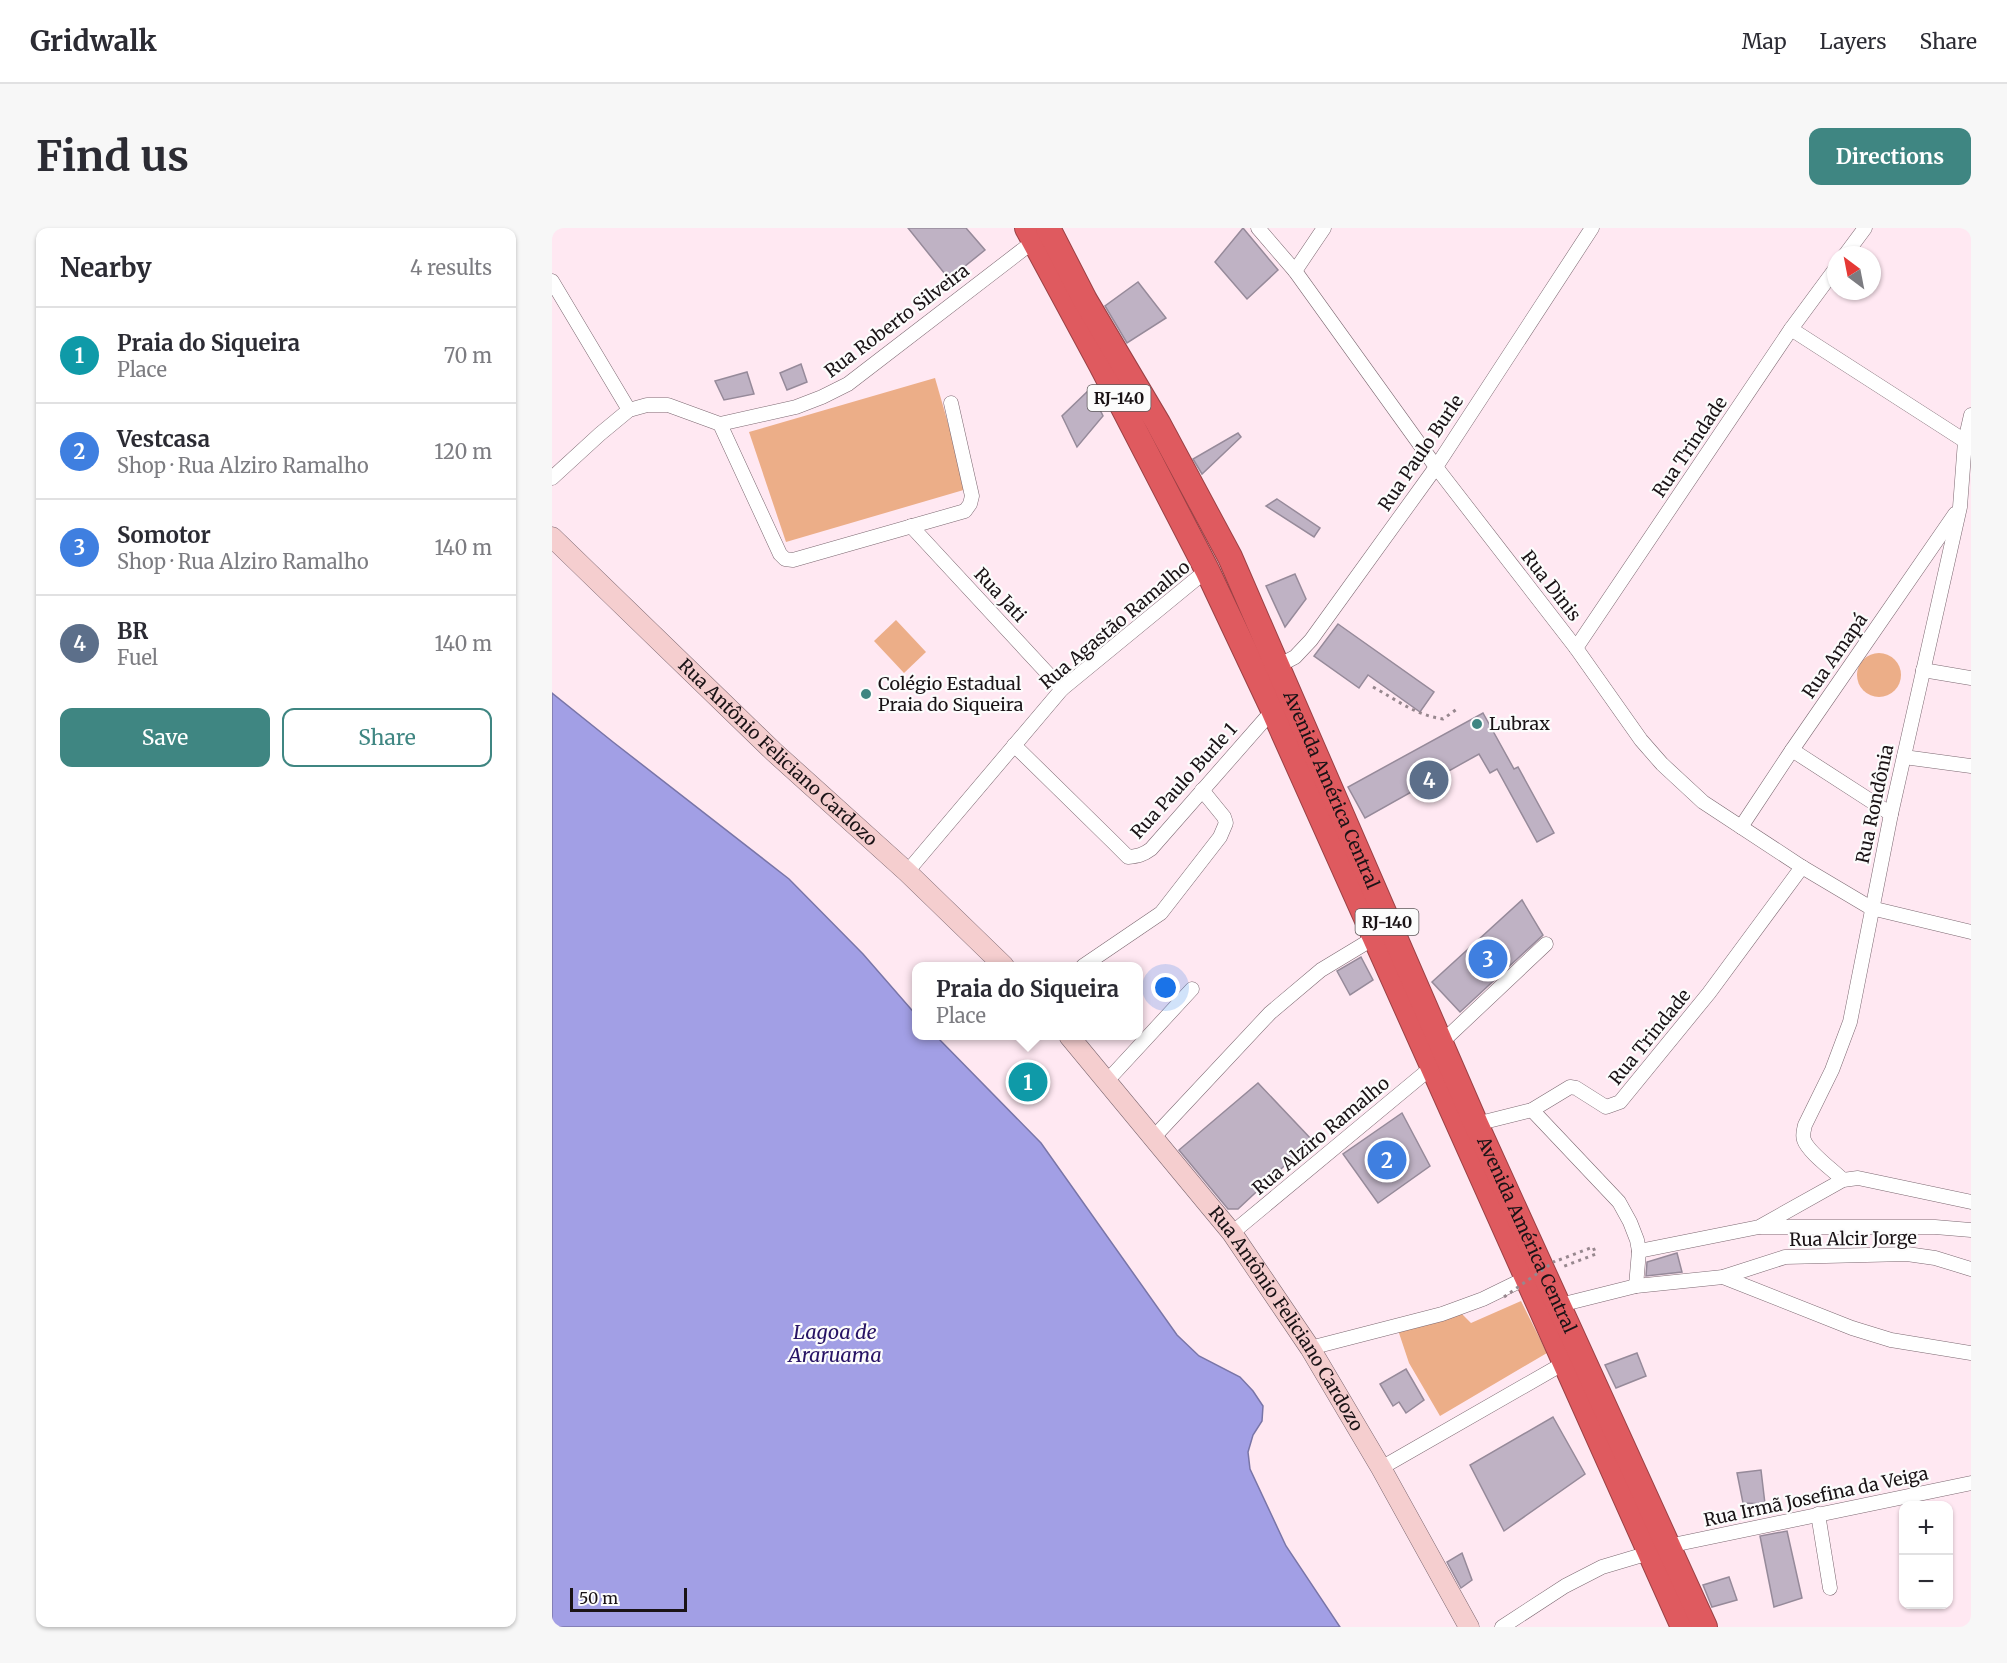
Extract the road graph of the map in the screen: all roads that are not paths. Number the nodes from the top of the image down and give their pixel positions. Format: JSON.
{"nodes":[{"id":1,"x":1258,"y":228,"type":"edge"},
{"id":2,"x":1323,"y":228,"type":"edge"},
{"id":3,"x":1592,"y":228,"type":"edge"},
{"id":4,"x":1865,"y":228,"type":"edge"},
{"id":5,"x":1036,"y":232,"type":"edge"},
{"id":6,"x":1852,"y":246,"type":"edge"},
{"id":7,"x":1295,"y":271,"type":"junction"},
{"id":8,"x":1827,"y":280,"type":"edge"},
{"id":9,"x":552,"y":281,"type":"edge"},
{"id":10,"x":1791,"y":329,"type":"junction"},
{"id":11,"x":951,"y":403,"type":"dead end"},
{"id":12,"x":629,"y":410,"type":"junction"},
{"id":13,"x":1971,"y":415,"type":"edge"},
{"id":14,"x":720,"y":424,"type":"junction"},
{"id":15,"x":1965,"y":441,"type":"junction"},
{"id":16,"x":1436,"y":467,"type":"junction"},
{"id":17,"x":552,"y":478,"type":"edge"},
{"id":18,"x":1959,"y":507,"type":"junction"},
{"id":19,"x":911,"y":526,"type":"junction"},
{"id":20,"x":552,"y":537,"type":"edge"},
{"id":21,"x":1207,"y":570,"type":"junction"},
{"id":22,"x":1576,"y":648,"type":"junction"},
{"id":23,"x":1923,"y":670,"type":"junction"},
{"id":24,"x":1267,"y":671,"type":"junction"},
{"id":25,"x":1971,"y":678,"type":"edge"},
{"id":26,"x":1062,"y":689,"type":"junction"},
{"id":27,"x":1273,"y":710,"type":"junction"},
{"id":28,"x":1014,"y":745,"type":"junction"},
{"id":29,"x":1791,"y":750,"type":"junction"},
{"id":30,"x":1904,"y":757,"type":"junction"},
{"id":31,"x":1971,"y":766,"type":"edge"},
{"id":32,"x":1202,"y":790,"type":"junction"},
{"id":33,"x":1891,"y":814,"type":"junction"},
{"id":34,"x":1741,"y":827,"type":"junction"},
{"id":35,"x":1802,"y":867,"type":"junction"},
{"id":36,"x":907,"y":872,"type":"junction"},
{"id":37,"x":1871,"y":908,"type":"junction"},
{"id":38,"x":1971,"y":932,"type":"edge"},
{"id":39,"x":1374,"y":938,"type":"junction"},
{"id":40,"x":1546,"y":944,"type":"dead end"},
{"id":41,"x":1000,"y":962,"type":"edge"},
{"id":42,"x":1089,"y":962,"type":"edge"},
{"id":43,"x":1192,"y":989,"type":"dead end"},
{"id":44,"x":1073,"y":1040,"type":"edge"},
{"id":45,"x":1441,"y":1043,"type":"junction"},
{"id":46,"x":1432,"y":1066,"type":"junction"},
{"id":47,"x":1107,"y":1081,"type":"junction"},
{"id":48,"x":1532,"y":1110,"type":"junction"},
{"id":49,"x":1476,"y":1124,"type":"junction"},
{"id":50,"x":1153,"y":1138,"type":"junction"},
{"id":51,"x":1843,"y":1180,"type":"junction"},
{"id":52,"x":1971,"y":1203,"type":"edge"},
{"id":53,"x":1759,"y":1227,"type":"junction"},
{"id":54,"x":1971,"y":1230,"type":"edge"},
{"id":55,"x":1232,"y":1233,"type":"junction"},
{"id":56,"x":1639,"y":1251,"type":"junction"},
{"id":57,"x":1971,"y":1269,"type":"edge"},
{"id":58,"x":1542,"y":1271,"type":"junction"},
{"id":59,"x":1722,"y":1277,"type":"junction"},
{"id":60,"x":1636,"y":1286,"type":"junction"},
{"id":61,"x":1560,"y":1305,"type":"junction"},
{"id":62,"x":1310,"y":1348,"type":"junction"},
{"id":63,"x":1971,"y":1353,"type":"edge"},
{"id":64,"x":1566,"y":1362,"type":"junction"},
{"id":65,"x":1381,"y":1468,"type":"junction"},
{"id":66,"x":1971,"y":1483,"type":"edge"},
{"id":67,"x":1818,"y":1514,"type":"junction"},
{"id":68,"x":1658,"y":1550,"type":"junction"},
{"id":69,"x":1830,"y":1588,"type":"dead end"},
{"id":70,"x":1469,"y":1627,"type":"edge"},
{"id":71,"x":1502,"y":1627,"type":"edge"},
{"id":72,"x":1683,"y":1627,"type":"edge"},
{"id":73,"x":1705,"y":1627,"type":"edge"}],
"edges":[{"from":1,"to":7,"type":"street","name":"Rua Dinis"},
{"from":2,"to":7,"type":"street"},
{"from":3,"to":16,"type":"street","name":"Rua Paulo Burle"},
{"from":4,"to":6,"type":"street"},
{"from":5,"to":14,"type":"street","name":"Rua Roberto Silveira"},
{"from":5,"to":21,"type":"highway","name":"Avenida América Central","number":"RJ-140"},
{"from":5,"to":24,"type":"highway","name":"Avenida América Central","number":"RJ-140"},
{"from":7,"to":16,"type":"street","name":"Rua Dinis"},
{"from":8,"to":10,"type":"street","name":"Rua Trindade"},
{"from":9,"to":12,"type":"street"},
{"from":10,"to":15,"type":"street"},
{"from":10,"to":22,"type":"street","name":"Rua Trindade"},
{"from":11,"to":19,"type":"street"},
{"from":12,"to":14,"type":"street"},
{"from":12,"to":17,"type":"street"},
{"from":13,"to":15,"type":"street","name":"Rua Rondônia"},
{"from":14,"to":19,"type":"street"},
{"from":15,"to":18,"type":"street","name":"Rua Rondônia"},
{"from":16,"to":22,"type":"street","name":"Rua Dinis"},
{"from":16,"to":24,"type":"street","name":"Rua Paulo Burle"},
{"from":18,"to":23,"type":"street","name":"Rua Rondônia"},
{"from":18,"to":29,"type":"street","name":"Rua Amapá"},
{"from":19,"to":26,"type":"street","name":"Rua Jati"},
{"from":20,"to":36,"type":"street","name":"Rua Antônio Feliciano Cardozo"},
{"from":21,"to":24,"type":"highway","name":"Avenida América Central","number":"RJ-140"},
{"from":21,"to":26,"type":"street","name":"Rua Agastão Ramalho"},
{"from":22,"to":34,"type":"street","name":"Rua Dinis"},
{"from":23,"to":25,"type":"street"},
{"from":23,"to":30,"type":"street","name":"Rua Rondônia"},
{"from":24,"to":27,"type":"highway","name":"Avenida América Central","number":"RJ-140"},
{"from":24,"to":45,"type":"highway","name":"Avenida América Central","number":"RJ-140"},
{"from":26,"to":28,"type":"street","name":"Rua Agastão Ramalho"},
{"from":27,"to":32,"type":"street","name":"Rua Paulo Burle 1"},
{"from":27,"to":39,"type":"highway","name":"Avenida América Central","number":"RJ-140"},
{"from":28,"to":32,"type":"street","name":"Rua Paulo Burle 1"},
{"from":28,"to":36,"type":"street","name":"Rua Agastão Ramalho"},
{"from":29,"to":33,"type":"street"},
{"from":29,"to":34,"type":"street","name":"Rua Amapá"},
{"from":30,"to":31,"type":"street"},
{"from":30,"to":33,"type":"street","name":"Rua Rondônia"},
{"from":32,"to":42,"type":"street"},
{"from":33,"to":37,"type":"street","name":"Rua Rondônia"},
{"from":34,"to":35,"type":"street","name":"Rua Dinis"},
{"from":35,"to":37,"type":"street","name":"Rua Dinis"},
{"from":35,"to":48,"type":"street","name":"Rua Trindade"},
{"from":36,"to":41,"type":"street","name":"Rua Antônio Feliciano Cardozo"},
{"from":37,"to":38,"type":"street","name":"Rua Dinis"},
{"from":37,"to":51,"type":"street","name":"Rua Rondônia"},
{"from":39,"to":46,"type":"highway","name":"Avenida América Central","number":"RJ-140"},
{"from":39,"to":50,"type":"street"},
{"from":40,"to":45,"type":"street"},
{"from":43,"to":47,"type":"street"},
{"from":44,"to":47,"type":"street","name":"Rua Antônio Feliciano Cardozo"},
{"from":45,"to":49,"type":"highway","name":"Avenida América Central","number":"RJ-140"},
{"from":46,"to":55,"type":"street","name":"Rua Alziro Ramalho"},
{"from":46,"to":58,"type":"highway","name":"Avenida América Central","number":"RJ-140"},
{"from":47,"to":50,"type":"street","name":"Rua Antônio Feliciano Cardozo"},
{"from":48,"to":49,"type":"street","name":"Rua Trindade"},
{"from":48,"to":56,"type":"street"},
{"from":49,"to":58,"type":"highway","name":"Avenida América Central","number":"RJ-140"},
{"from":50,"to":55,"type":"street","name":"Rua Antônio Feliciano Cardozo"},
{"from":51,"to":52,"type":"street"},
{"from":51,"to":53,"type":"street"},
{"from":53,"to":54,"type":"street"},
{"from":53,"to":56,"type":"street"},
{"from":55,"to":62,"type":"street","name":"Rua Antônio Feliciano Cardozo"},
{"from":56,"to":60,"type":"street"},
{"from":57,"to":59,"type":"street","name":"Rua Alcir Jorge"},
{"from":58,"to":61,"type":"highway","name":"Avenida América Central","number":"RJ-140"},
{"from":58,"to":62,"type":"street"},
{"from":58,"to":64,"type":"highway","name":"Avenida América Central","number":"RJ-140"},
{"from":59,"to":60,"type":"street","name":"Rua Alcir Jorge"},
{"from":59,"to":63,"type":"street"},
{"from":60,"to":61,"type":"street","name":"Rua Alcir Jorge"},
{"from":61,"to":68,"type":"highway","name":"Avenida América Central","number":"RJ-140"},
{"from":62,"to":65,"type":"street","name":"Rua Antônio Feliciano Cardozo"},
{"from":64,"to":65,"type":"street"},
{"from":64,"to":68,"type":"highway","name":"Avenida América Central","number":"RJ-140"},
{"from":65,"to":70,"type":"street","name":"Rua Antônio Feliciano Cardozo"},
{"from":66,"to":67,"type":"street","name":"Rua Irmã Josefina da Veiga"},
{"from":67,"to":68,"type":"street","name":"Rua Irmã Josefina da Veiga"},
{"from":67,"to":69,"type":"street"},
{"from":68,"to":71,"type":"street","name":"Rua Irmã Josefina da Veiga"},
{"from":68,"to":72,"type":"highway","name":"Avenida América Central","number":"RJ-140"},
{"from":68,"to":73,"type":"highway","name":"Avenida América Central","number":"RJ-140"}]}
